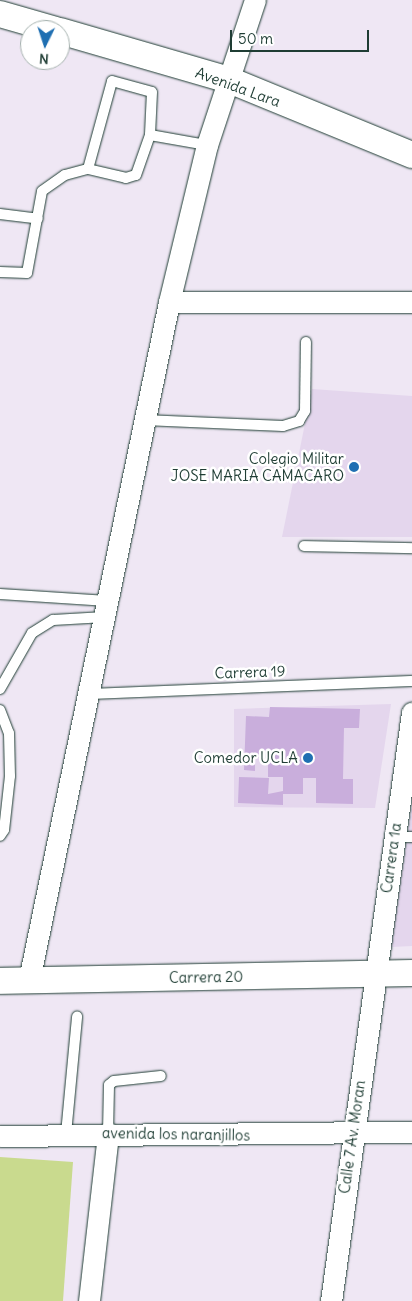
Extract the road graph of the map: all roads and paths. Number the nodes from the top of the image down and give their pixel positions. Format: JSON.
{"nodes":[{"id":1,"x":255,"y":0,"type":"edge"},
{"id":2,"x":0,"y":14,"type":"edge"},
{"id":3,"x":21,"y":20,"type":"edge"},
{"id":4,"x":70,"y":34,"type":"edge"},
{"id":5,"x":229,"y":80,"type":"junction"},
{"id":6,"x":150,"y":135,"type":"junction"},
{"id":7,"x":207,"y":145,"type":"junction"},
{"id":8,"x":412,"y":155,"type":"edge"},
{"id":9,"x":88,"y":169,"type":"junction"},
{"id":10,"x":0,"y":214,"type":"edge"},
{"id":11,"x":38,"y":219,"type":"junction"},
{"id":12,"x":0,"y":272,"type":"edge"},
{"id":13,"x":169,"y":302,"type":"junction"},
{"id":14,"x":412,"y":302,"type":"edge"},
{"id":15,"x":306,"y":342,"type":"dead end"},
{"id":16,"x":144,"y":420,"type":"junction"},
{"id":17,"x":304,"y":546,"type":"dead end"},
{"id":18,"x":412,"y":548,"type":"edge"},
{"id":19,"x":0,"y":594,"type":"edge"},
{"id":20,"x":106,"y":609,"type":"junction"},
{"id":21,"x":412,"y":681,"type":"edge"},
{"id":22,"x":0,"y":689,"type":"edge"},
{"id":23,"x":89,"y":694,"type":"junction"},
{"id":24,"x":0,"y":710,"type":"edge"},
{"id":25,"x":412,"y":714,"type":"edge"},
{"id":26,"x":0,"y":836,"type":"edge"},
{"id":27,"x":403,"y":837,"type":"edge"},
{"id":28,"x":412,"y":973,"type":"edge"},
{"id":29,"x":374,"y":974,"type":"junction"},
{"id":30,"x":29,"y":980,"type":"junction"},
{"id":31,"x":0,"y":981,"type":"edge"},
{"id":32,"x":76,"y":1017,"type":"dead end"},
{"id":33,"x":162,"y":1076,"type":"dead end"},
{"id":34,"x":412,"y":1132,"type":"edge"},
{"id":35,"x":108,"y":1133,"type":"junction"},
{"id":36,"x":352,"y":1133,"type":"junction"},
{"id":37,"x":66,"y":1134,"type":"junction"},
{"id":38,"x":0,"y":1136,"type":"edge"},
{"id":39,"x":89,"y":1301,"type":"edge"},
{"id":40,"x":331,"y":1301,"type":"edge"}],
"edges":[{"from":1,"to":5,"type":"street"},
{"from":2,"to":3,"type":"street"},
{"from":4,"to":5,"type":"street","name":"Avenida Lara"},
{"from":5,"to":7,"type":"street"},
{"from":5,"to":8,"type":"street","name":"Avenida Lara"},
{"from":6,"to":7,"type":"lane"},
{"from":6,"to":9,"type":"lane"},
{"from":6,"to":9,"type":"lane"},
{"from":7,"to":13,"type":"street"},
{"from":9,"to":11,"type":"lane"},
{"from":10,"to":11,"type":"lane"},
{"from":11,"to":12,"type":"lane"},
{"from":13,"to":14,"type":"street"},
{"from":13,"to":16,"type":"street"},
{"from":15,"to":16,"type":"lane"},
{"from":16,"to":20,"type":"street"},
{"from":17,"to":18,"type":"lane"},
{"from":19,"to":20,"type":"lane"},
{"from":20,"to":22,"type":"lane"},
{"from":20,"to":23,"type":"street"},
{"from":21,"to":23,"type":"lane","name":"Carrera 19"},
{"from":23,"to":30,"type":"street"},
{"from":24,"to":26,"type":"lane"},
{"from":25,"to":27,"type":"street","name":"Carrera 1a"},
{"from":27,"to":29,"type":"street","name":"Carrera 1a"},
{"from":28,"to":29,"type":"street","name":"Carrera 20"},
{"from":29,"to":30,"type":"street","name":"Carrera 20"},
{"from":29,"to":36,"type":"street","name":"Calle 7 Av. Moran"},
{"from":30,"to":31,"type":"street","name":"Carrera 20"},
{"from":32,"to":37,"type":"lane"},
{"from":33,"to":35,"type":"lane"},
{"from":34,"to":36,"type":"street","name":"avenida los naranjillos"},
{"from":35,"to":36,"type":"street","name":"avenida los naranjillos"},
{"from":35,"to":37,"type":"street","name":"avenida los naranjillos"},
{"from":35,"to":39,"type":"street"},
{"from":36,"to":40,"type":"street","name":"Calle 7 Av. Moran"},
{"from":37,"to":38,"type":"street","name":"avenida los naranjillos"}]}
